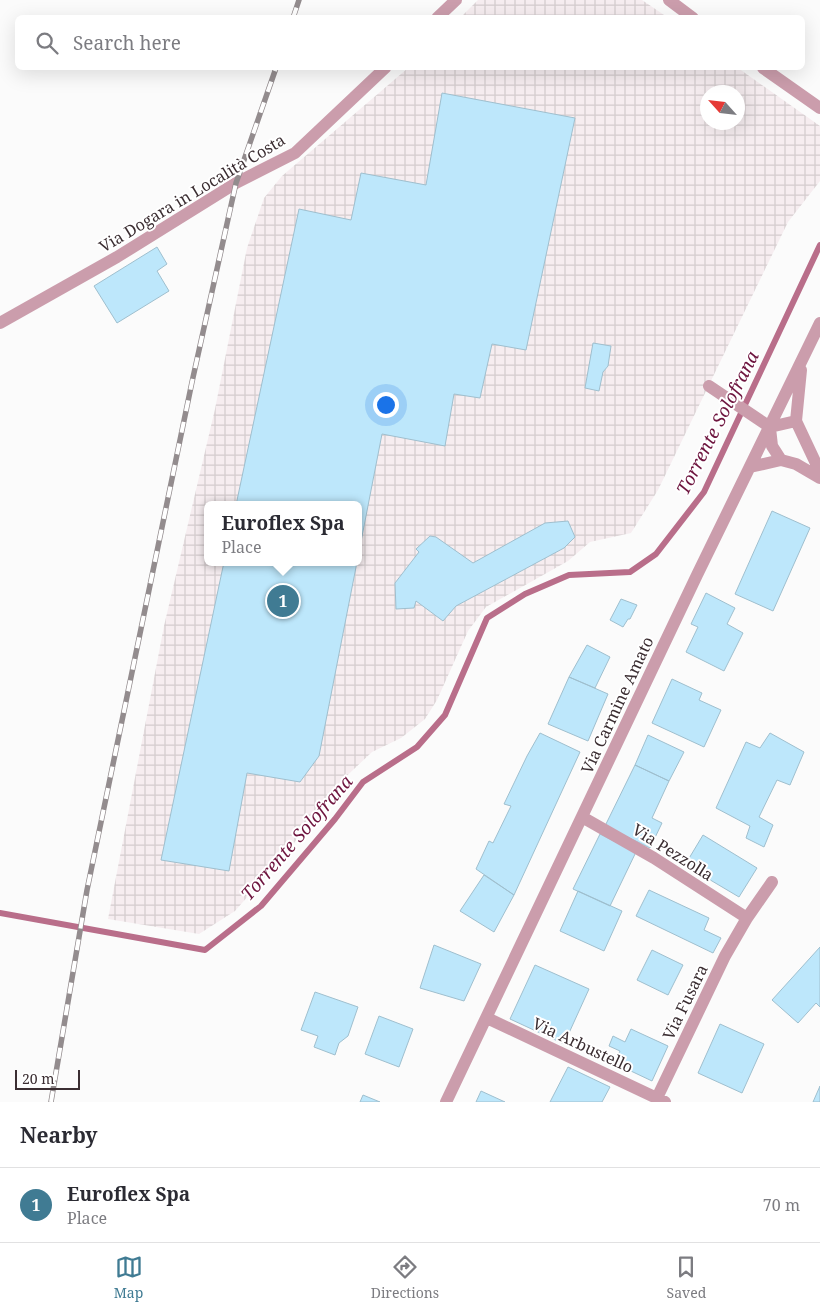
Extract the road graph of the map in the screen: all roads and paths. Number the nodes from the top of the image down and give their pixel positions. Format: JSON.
{"nodes":[{"id":1,"x":456,"y":0,"type":"edge"},
{"id":2,"x":669,"y":0,"type":"edge"},
{"id":3,"x":441,"y":15,"type":"edge"},
{"id":4,"x":689,"y":15,"type":"edge"},
{"id":5,"x":383,"y":70,"type":"edge"},
{"id":6,"x":766,"y":70,"type":"edge"},
{"id":7,"x":820,"y":108,"type":"edge"},
{"id":8,"x":0,"y":323,"type":"edge"},
{"id":9,"x":820,"y":323,"type":"edge"},
{"id":10,"x":802,"y":361,"type":"junction"},
{"id":11,"x":710,"y":386,"type":"dead end"},
{"id":12,"x":796,"y":421,"type":"junction"},
{"id":13,"x":770,"y":427,"type":"junction"},
{"id":14,"x":781,"y":460,"type":"junction"},
{"id":15,"x":750,"y":467,"type":"junction"},
{"id":16,"x":820,"y":472,"type":"edge"},
{"id":17,"x":820,"y":478,"type":"edge"},
{"id":18,"x":582,"y":817,"type":"junction"},
{"id":19,"x":772,"y":882,"type":"dead end"},
{"id":20,"x":747,"y":918,"type":"junction"},
{"id":21,"x":487,"y":1018,"type":"junction"},
{"id":22,"x":659,"y":1101,"type":"edge"},
{"id":23,"x":446,"y":1102,"type":"edge"}],
"edges":[{"from":1,"to":3,"type":"street"},
{"from":2,"to":4,"type":"street"},
{"from":5,"to":8,"type":"street","name":"Via Dogara in Località Costa"},
{"from":6,"to":7,"type":"street"},
{"from":9,"to":10,"type":"street","name":"Via Carmine Amato"},
{"from":10,"to":12,"type":"street"},
{"from":10,"to":13,"type":"street","name":"Via Carmine Amato"},
{"from":11,"to":13,"type":"street"},
{"from":12,"to":13,"type":"street"},
{"from":12,"to":16,"type":"street"},
{"from":13,"to":14,"type":"street"},
{"from":13,"to":15,"type":"street","name":"Via Carmine Amato"},
{"from":14,"to":15,"type":"street"},
{"from":14,"to":17,"type":"street"},
{"from":15,"to":18,"type":"street","name":"Via Carmine Amato"},
{"from":18,"to":20,"type":"street","name":"Via Pezzolla"},
{"from":18,"to":21,"type":"street","name":"Via Carmine Amato"},
{"from":19,"to":20,"type":"street","name":"Via Fusara"},
{"from":20,"to":22,"type":"street","name":"Via Fusara"},
{"from":21,"to":22,"type":"street","name":"Via Arbustello"},
{"from":21,"to":23,"type":"street","name":"Via Carmine Amato"}]}
